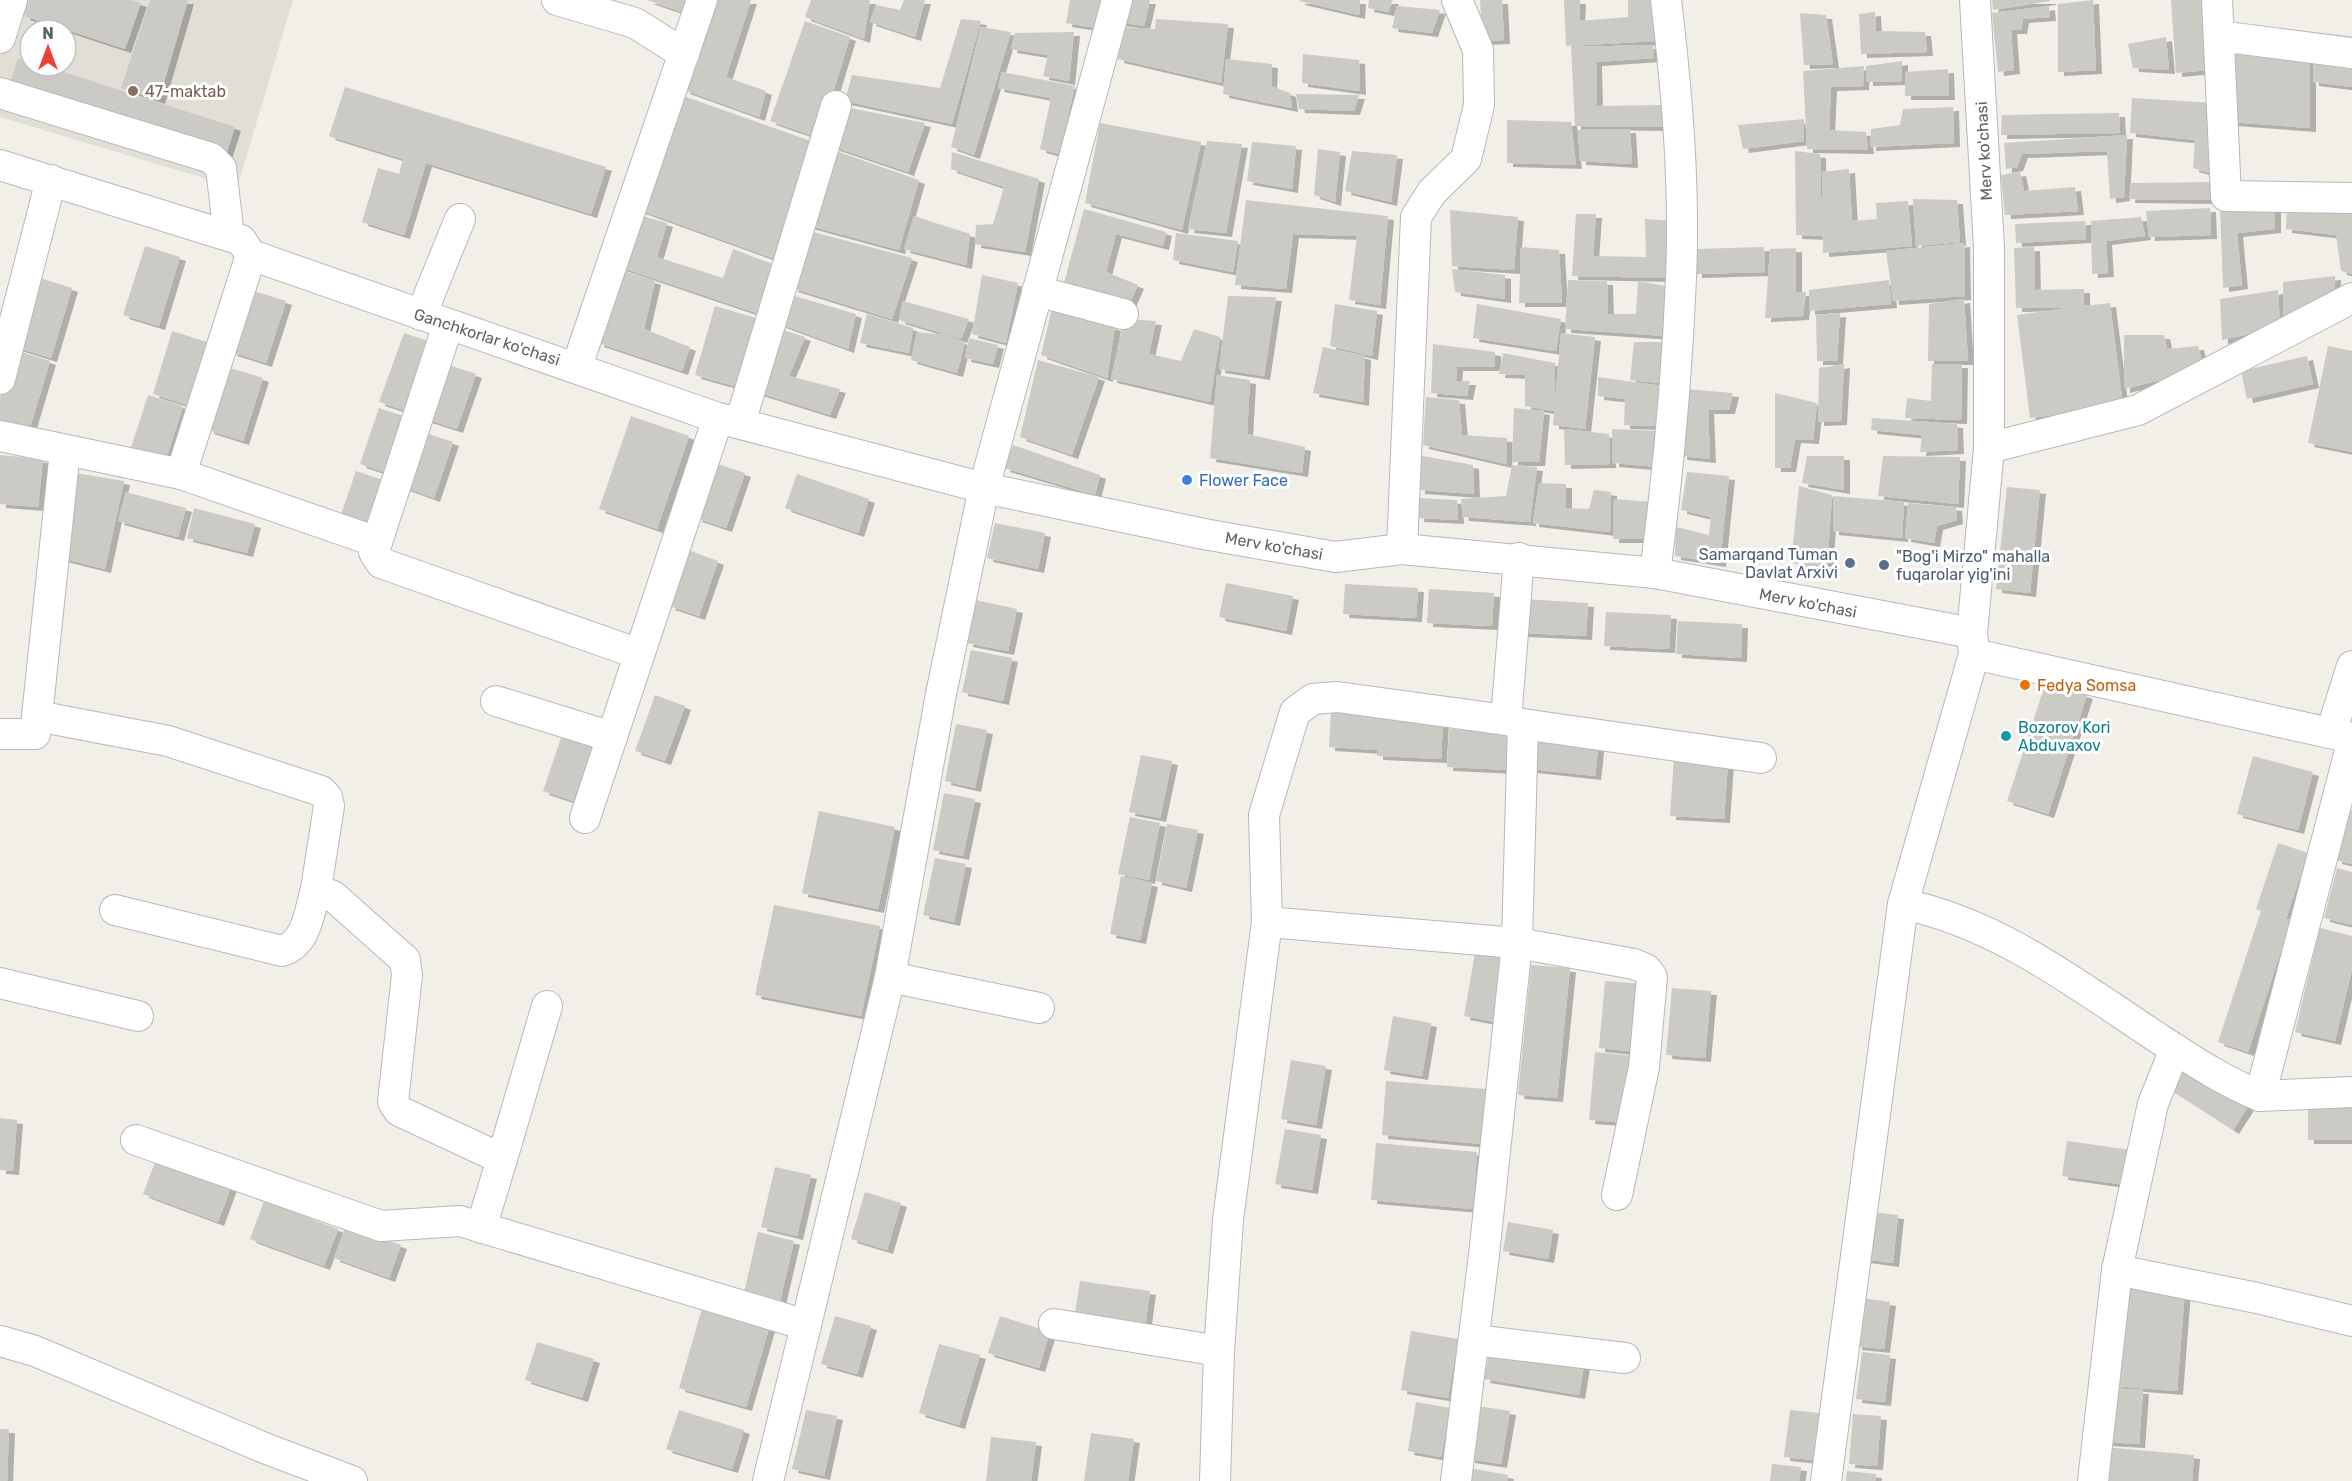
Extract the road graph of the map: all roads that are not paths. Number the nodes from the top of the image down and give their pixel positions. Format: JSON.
{"nodes":[{"id":1,"x":12,"y":0,"type":"edge"},
{"id":2,"x":557,"y":0,"type":"edge"},
{"id":3,"x":702,"y":0,"type":"edge"},
{"id":4,"x":1117,"y":0,"type":"edge"},
{"id":5,"x":1457,"y":0,"type":"edge"},
{"id":6,"x":1666,"y":0,"type":"edge"},
{"id":7,"x":1975,"y":0,"type":"edge"},
{"id":8,"x":2217,"y":0,"type":"edge"},
{"id":9,"x":2219,"y":36,"type":"junction"},
{"id":10,"x":0,"y":38,"type":"edge"},
{"id":11,"x":2352,"y":53,"type":"edge"},
{"id":12,"x":684,"y":54,"type":"junction"},
{"id":13,"x":0,"y":93,"type":"edge"},
{"id":14,"x":836,"y":106,"type":"dead end"},
{"id":15,"x":0,"y":165,"type":"edge"},
{"id":16,"x":51,"y":180,"type":"junction"},
{"id":17,"x":2352,"y":198,"type":"edge"},
{"id":18,"x":460,"y":219,"type":"dead end"},
{"id":19,"x":240,"y":245,"type":"junction"},
{"id":20,"x":1037,"y":291,"type":"junction"},
{"id":21,"x":2352,"y":298,"type":"edge"},
{"id":22,"x":1123,"y":314,"type":"dead end"},
{"id":23,"x":434,"y":320,"type":"junction"},
{"id":24,"x":577,"y":366,"type":"junction"},
{"id":25,"x":0,"y":379,"type":"edge"},
{"id":26,"x":729,"y":420,"type":"junction"},
{"id":27,"x":0,"y":436,"type":"edge"},
{"id":28,"x":1989,"y":448,"type":"junction"},
{"id":29,"x":65,"y":451,"type":"junction"},
{"id":30,"x":182,"y":474,"type":"junction"},
{"id":31,"x":984,"y":488,"type":"junction"},
{"id":32,"x":376,"y":543,"type":"junction"},
{"id":33,"x":1402,"y":549,"type":"junction"},
{"id":34,"x":1519,"y":558,"type":"junction"},
{"id":35,"x":1655,"y":573,"type":"junction"},
{"id":36,"x":1973,"y":643,"type":"junction"},
{"id":37,"x":639,"y":654,"type":"junction"},
{"id":38,"x":2352,"y":666,"type":"edge"},
{"id":39,"x":496,"y":702,"type":"dead end"},
{"id":40,"x":37,"y":716,"type":"junction"},
{"id":41,"x":1515,"y":722,"type":"junction"},
{"id":42,"x":0,"y":734,"type":"edge"},
{"id":43,"x":612,"y":737,"type":"junction"},
{"id":44,"x":2345,"y":738,"type":"edge"},
{"id":45,"x":1761,"y":758,"type":"dead end"},
{"id":46,"x":585,"y":818,"type":"dead end"},
{"id":47,"x":316,"y":889,"type":"junction"},
{"id":48,"x":1903,"y":904,"type":"junction"},
{"id":49,"x":115,"y":909,"type":"dead end"},
{"id":50,"x":1267,"y":922,"type":"junction"},
{"id":51,"x":1516,"y":943,"type":"junction"},
{"id":52,"x":890,"y":977,"type":"junction"},
{"id":53,"x":0,"y":983,"type":"edge"},
{"id":54,"x":547,"y":1006,"type":"dead end"},
{"id":55,"x":1039,"y":1008,"type":"dead end"},
{"id":56,"x":138,"y":1016,"type":"dead end"},
{"id":57,"x":2175,"y":1049,"type":"junction"},
{"id":58,"x":2352,"y":1092,"type":"edge"},
{"id":59,"x":2260,"y":1096,"type":"junction"},
{"id":60,"x":136,"y":1140,"type":"dead end"},
{"id":61,"x":502,"y":1159,"type":"junction"},
{"id":62,"x":1617,"y":1195,"type":"dead end"},
{"id":63,"x":481,"y":1228,"type":"junction"},
{"id":64,"x":2116,"y":1270,"type":"junction"},
{"id":65,"x":2352,"y":1321,"type":"edge"},
{"id":66,"x":1054,"y":1324,"type":"dead end"},
{"id":67,"x":806,"y":1325,"type":"junction"},
{"id":68,"x":1474,"y":1340,"type":"junction"},
{"id":69,"x":0,"y":1341,"type":"edge"},
{"id":70,"x":1219,"y":1351,"type":"junction"},
{"id":71,"x":1625,"y":1358,"type":"dead end"},
{"id":72,"x":352,"y":1481,"type":"edge"},
{"id":73,"x":768,"y":1481,"type":"edge"},
{"id":74,"x":1215,"y":1481,"type":"edge"},
{"id":75,"x":1456,"y":1481,"type":"edge"},
{"id":76,"x":1826,"y":1481,"type":"edge"},
{"id":77,"x":2092,"y":1481,"type":"edge"}],
"edges":[{"from":1,"to":10,"type":"street"},
{"from":2,"to":12,"type":"street"},
{"from":3,"to":12,"type":"street"},
{"from":4,"to":20,"type":"street"},
{"from":5,"to":33,"type":"street"},
{"from":6,"to":35,"type":"street"},
{"from":7,"to":28,"type":"street","name":"Merv ko'chasi"},
{"from":8,"to":9,"type":"street"},
{"from":9,"to":11,"type":"street"},
{"from":9,"to":17,"type":"street"},
{"from":12,"to":24,"type":"street"},
{"from":13,"to":19,"type":"street"},
{"from":14,"to":26,"type":"street"},
{"from":15,"to":16,"type":"street","name":"Ganchkorlar ko'chasi"},
{"from":16,"to":19,"type":"street","name":"Ganchkorlar ko'chasi"},
{"from":16,"to":25,"type":"street"},
{"from":18,"to":23,"type":"street"},
{"from":19,"to":23,"type":"street","name":"Ganchkorlar ko'chasi"},
{"from":19,"to":30,"type":"street"},
{"from":20,"to":22,"type":"street"},
{"from":20,"to":31,"type":"street"},
{"from":21,"to":28,"type":"street"},
{"from":23,"to":24,"type":"street","name":"Ganchkorlar ko'chasi"},
{"from":23,"to":32,"type":"street"},
{"from":24,"to":26,"type":"street","name":"Ganchkorlar ko'chasi"},
{"from":26,"to":31,"type":"street","name":"Ganchkorlar ko'chasi"},
{"from":26,"to":37,"type":"street"},
{"from":27,"to":29,"type":"street"},
{"from":28,"to":36,"type":"street","name":"Merv ko'chasi"},
{"from":29,"to":30,"type":"street"},
{"from":29,"to":40,"type":"street"},
{"from":30,"to":32,"type":"street"},
{"from":31,"to":33,"type":"street","name":"Merv ko'chasi"},
{"from":31,"to":52,"type":"street"},
{"from":32,"to":37,"type":"street"},
{"from":33,"to":34,"type":"street","name":"Merv ko'chasi"},
{"from":34,"to":35,"type":"street","name":"Merv ko'chasi"},
{"from":34,"to":41,"type":"street"},
{"from":35,"to":36,"type":"street","name":"Merv ko'chasi"},
{"from":36,"to":44,"type":"street"},
{"from":36,"to":48,"type":"street"},
{"from":37,"to":43,"type":"street"},
{"from":38,"to":44,"type":"street"},
{"from":39,"to":43,"type":"street"},
{"from":40,"to":42,"type":"street"},
{"from":40,"to":47,"type":"street"},
{"from":41,"to":45,"type":"street"},
{"from":41,"to":50,"type":"street"},
{"from":41,"to":51,"type":"street"},
{"from":43,"to":46,"type":"street"},
{"from":44,"to":59,"type":"street"},
{"from":47,"to":49,"type":"street"},
{"from":47,"to":61,"type":"street"},
{"from":48,"to":57,"type":"street"},
{"from":48,"to":76,"type":"street"},
{"from":50,"to":51,"type":"street"},
{"from":50,"to":70,"type":"street"},
{"from":51,"to":62,"type":"street"},
{"from":51,"to":68,"type":"street"},
{"from":52,"to":55,"type":"street"},
{"from":52,"to":67,"type":"street"},
{"from":53,"to":56,"type":"street"},
{"from":54,"to":61,"type":"street"},
{"from":57,"to":59,"type":"street"},
{"from":57,"to":64,"type":"street"},
{"from":58,"to":59,"type":"street"},
{"from":60,"to":63,"type":"street"},
{"from":61,"to":63,"type":"street"},
{"from":63,"to":67,"type":"street"},
{"from":64,"to":65,"type":"street"},
{"from":64,"to":77,"type":"street"},
{"from":66,"to":70,"type":"street"},
{"from":67,"to":73,"type":"street"},
{"from":68,"to":71,"type":"street"},
{"from":68,"to":75,"type":"street"},
{"from":69,"to":72,"type":"street"},
{"from":70,"to":74,"type":"street"}]}
